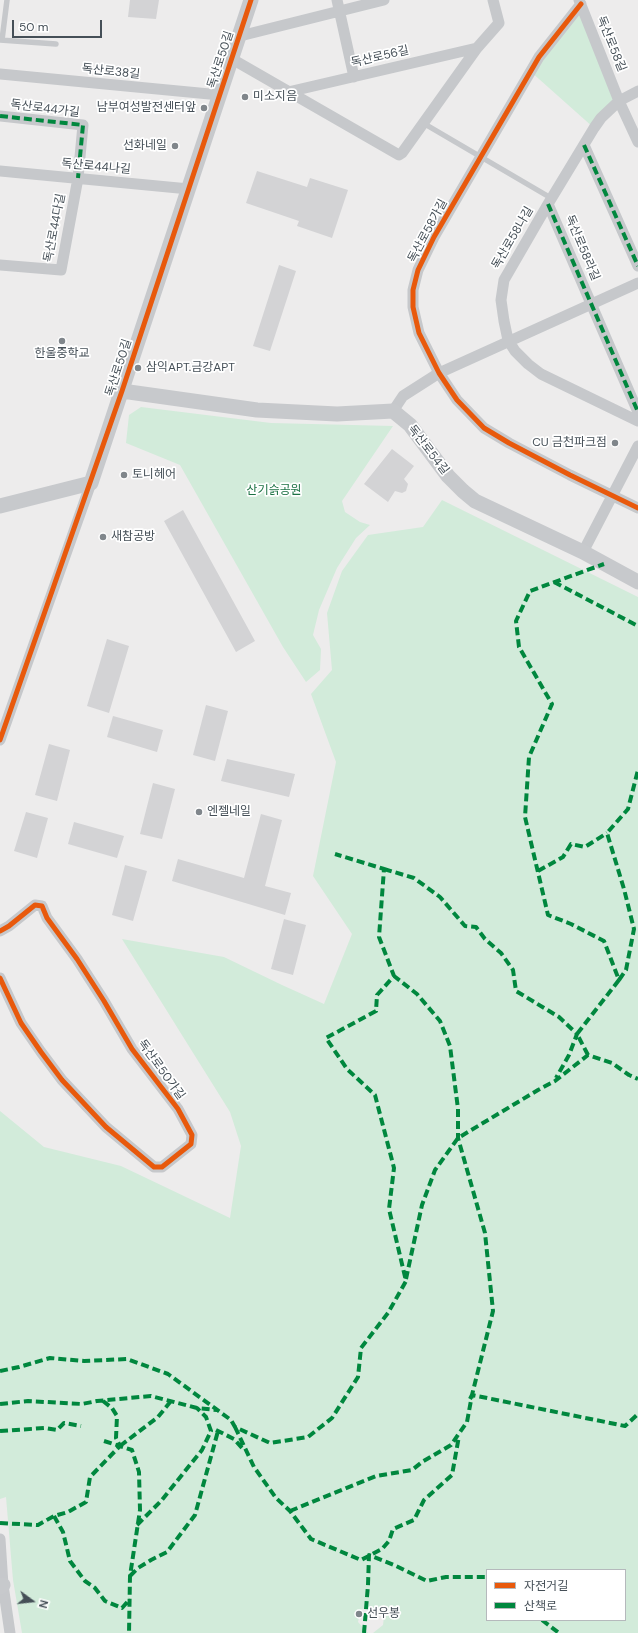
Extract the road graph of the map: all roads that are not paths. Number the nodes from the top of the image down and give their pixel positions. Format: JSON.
{"nodes":[{"id":1,"x":7,"y":0,"type":"edge"},
{"id":2,"x":251,"y":0,"type":"edge"},
{"id":3,"x":384,"y":0,"type":"edge"},
{"id":4,"x":493,"y":0,"type":"edge"},
{"id":5,"x":580,"y":2,"type":"edge"},
{"id":6,"x":338,"y":6,"type":"edge"},
{"id":7,"x":240,"y":36,"type":"junction"},
{"id":8,"x":1,"y":40,"type":"edge"},
{"id":9,"x":56,"y":44,"type":"dead end"},
{"id":10,"x":477,"y":48,"type":"junction"},
{"id":11,"x":232,"y":59,"type":"junction"},
{"id":12,"x":0,"y":74,"type":"edge"},
{"id":13,"x":354,"y":77,"type":"junction"},
{"id":14,"x":638,"y":91,"type":"edge"},
{"id":15,"x":288,"y":92,"type":"junction"},
{"id":16,"x":220,"y":95,"type":"junction"},
{"id":17,"x":619,"y":101,"type":"junction"},
{"id":18,"x":0,"y":116,"type":"edge"},
{"id":19,"x":423,"y":123,"type":"junction"},
{"id":20,"x":638,"y":142,"type":"edge"},
{"id":21,"x":584,"y":145,"type":"junction"},
{"id":22,"x":480,"y":156,"type":"junction"},
{"id":23,"x":0,"y":171,"type":"edge"},
{"id":24,"x":78,"y":178,"type":"junction"},
{"id":25,"x":189,"y":189,"type":"junction"},
{"id":26,"x":550,"y":201,"type":"junction"},
{"id":27,"x":0,"y":265,"type":"edge"},
{"id":28,"x":638,"y":266,"type":"edge"},
{"id":29,"x":638,"y":283,"type":"edge"},
{"id":30,"x":592,"y":304,"type":"junction"},
{"id":31,"x":508,"y":340,"type":"junction"},
{"id":32,"x":438,"y":373,"type":"junction"},
{"id":33,"x":122,"y":391,"type":"junction"},
{"id":34,"x":393,"y":411,"type":"junction"},
{"id":35,"x":638,"y":412,"type":"edge"},
{"id":36,"x":638,"y":422,"type":"edge"},
{"id":37,"x":638,"y":446,"type":"edge"},
{"id":38,"x":91,"y":483,"type":"junction"},
{"id":39,"x":612,"y":496,"type":"junction"},
{"id":40,"x":0,"y":506,"type":"edge"},
{"id":41,"x":638,"y":508,"type":"edge"},
{"id":42,"x":582,"y":552,"type":"junction"},
{"id":43,"x":638,"y":582,"type":"edge"},
{"id":44,"x":0,"y":740,"type":"edge"},
{"id":45,"x":0,"y":931,"type":"edge"},
{"id":46,"x":0,"y":978,"type":"edge"},
{"id":47,"x":0,"y":1539,"type":"edge"},
{"id":48,"x":1,"y":1586,"type":"edge"},
{"id":49,"x":10,"y":1633,"type":"edge"}],
"edges":[{"from":1,"to":8,"type":"lane"},
{"from":2,"to":7,"type":"street","name":"독산로50길"},
{"from":3,"to":6,"type":"street"},
{"from":4,"to":10,"type":"street"},
{"from":5,"to":17,"type":"street","name":"독산로58길"},
{"from":5,"to":22,"type":"street","name":"독산로58가길"},
{"from":6,"to":7,"type":"street"},
{"from":6,"to":13,"type":"street"},
{"from":7,"to":11,"type":"street","name":"독산로50길"},
{"from":8,"to":9,"type":"lane"},
{"from":10,"to":13,"type":"street","name":"독산로56길"},
{"from":10,"to":19,"type":"street"},
{"from":11,"to":15,"type":"street","name":"독산로50길"},
{"from":11,"to":16,"type":"street","name":"독산로50길"},
{"from":12,"to":16,"type":"street","name":"독산로38길"},
{"from":13,"to":15,"type":"street","name":"독산로56길"},
{"from":14,"to":17,"type":"street","name":"독산로58나길"},
{"from":15,"to":19,"type":"street","name":"독산로50길"},
{"from":16,"to":25,"type":"street","name":"독산로50길"},
{"from":17,"to":20,"type":"street","name":"독산로58길"},
{"from":17,"to":21,"type":"street","name":"독산로58나길"},
{"from":18,"to":24,"type":"street","name":"독산로44가길"},
{"from":19,"to":22,"type":"lane"},
{"from":21,"to":26,"type":"street","name":"독산로58나길"},
{"from":21,"to":28,"type":"street"},
{"from":22,"to":26,"type":"lane"},
{"from":22,"to":32,"type":"street","name":"독산로58가길"},
{"from":23,"to":24,"type":"street","name":"독산로44나길"},
{"from":24,"to":25,"type":"street","name":"독산로44나길"},
{"from":24,"to":27,"type":"street","name":"독산로44다길"},
{"from":25,"to":33,"type":"street","name":"독산로50길"},
{"from":26,"to":30,"type":"street","name":"독산로58라길"},
{"from":26,"to":31,"type":"street","name":"독산로58나길"},
{"from":29,"to":30,"type":"street"},
{"from":30,"to":31,"type":"street"},
{"from":30,"to":35,"type":"street","name":"독산로58라길"},
{"from":31,"to":32,"type":"street"},
{"from":31,"to":36,"type":"street","name":"독산로58나길"},
{"from":32,"to":34,"type":"street"},
{"from":32,"to":39,"type":"street","name":"독산로58가길"},
{"from":33,"to":34,"type":"street"},
{"from":33,"to":38,"type":"street","name":"독산로50길"},
{"from":34,"to":42,"type":"street","name":"독산로54길"},
{"from":37,"to":39,"type":"street"},
{"from":38,"to":40,"type":"street"},
{"from":38,"to":44,"type":"street","name":"독산로50길"},
{"from":39,"to":41,"type":"street","name":"독산로58가길"},
{"from":39,"to":42,"type":"street"},
{"from":42,"to":43,"type":"street","name":"독산로54길"},
{"from":45,"to":46,"type":"street","name":"독산로50가길"},
{"from":47,"to":48,"type":"street"},
{"from":48,"to":49,"type":"street"}]}
